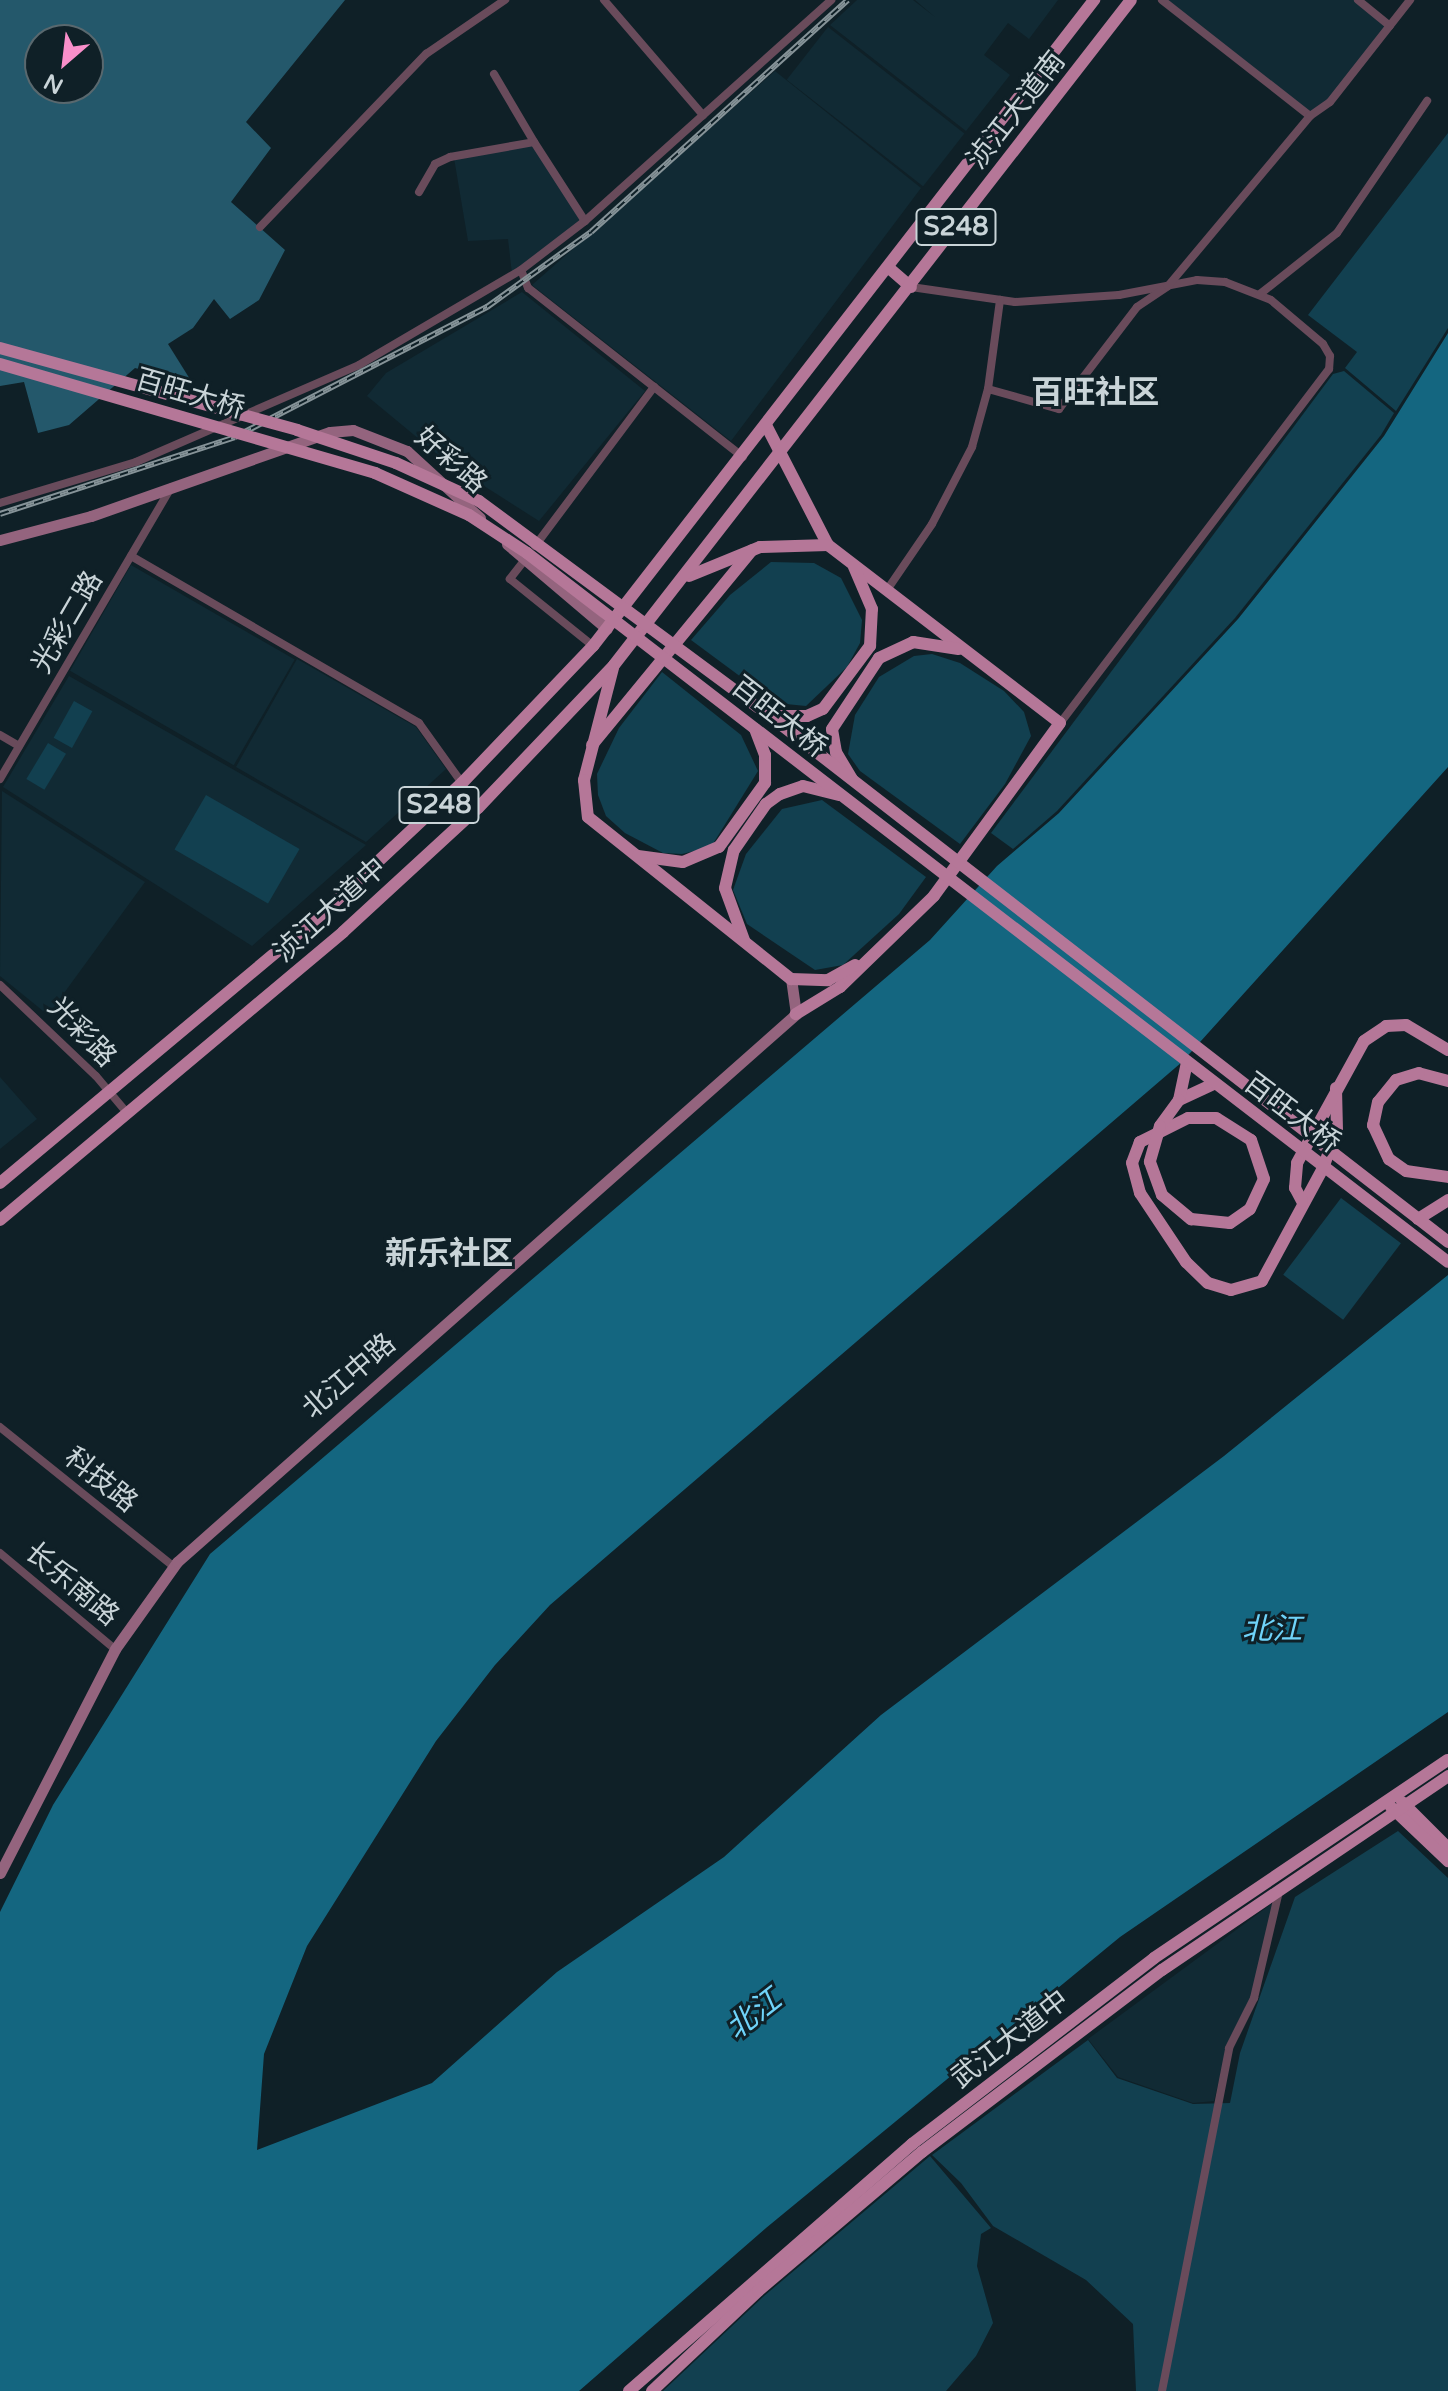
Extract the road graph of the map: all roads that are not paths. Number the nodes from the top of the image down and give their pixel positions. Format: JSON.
{"nodes":[{"id":1,"x":505,"y":0,"type":"edge"},
{"id":2,"x":604,"y":0,"type":"edge"},
{"id":3,"x":831,"y":0,"type":"edge"},
{"id":4,"x":1094,"y":0,"type":"edge"},
{"id":5,"x":1131,"y":0,"type":"edge"},
{"id":6,"x":1162,"y":0,"type":"edge"},
{"id":7,"x":1358,"y":0,"type":"edge"},
{"id":8,"x":1410,"y":0,"type":"edge"},
{"id":9,"x":1390,"y":26,"type":"junction"},
{"id":10,"x":494,"y":74,"type":"dead end"},
{"id":11,"x":1427,"y":101,"type":"dead end"},
{"id":12,"x":703,"y":115,"type":"junction"},
{"id":13,"x":1310,"y":116,"type":"junction"},
{"id":14,"x":534,"y":142,"type":"junction"},
{"id":15,"x":419,"y":192,"type":"dead end"},
{"id":16,"x":585,"y":221,"type":"junction"},
{"id":17,"x":260,"y":227,"type":"dead end"},
{"id":18,"x":889,"y":268,"type":"junction"},
{"id":19,"x":521,"y":270,"type":"junction"},
{"id":20,"x":1168,"y":286,"type":"junction"},
{"id":21,"x":911,"y":287,"type":"junction"},
{"id":22,"x":1260,"y":294,"type":"junction"},
{"id":23,"x":1000,"y":300,"type":"junction"},
{"id":24,"x":0,"y":348,"type":"edge"},
{"id":25,"x":0,"y":364,"type":"edge"},
{"id":26,"x":654,"y":387,"type":"junction"},
{"id":27,"x":988,"y":389,"type":"junction"},
{"id":28,"x":767,"y":427,"type":"junction"},
{"id":29,"x":782,"y":455,"type":"junction"},
{"id":30,"x":744,"y":457,"type":"junction"},
{"id":31,"x":728,"y":477,"type":"junction"},
{"id":32,"x":172,"y":486,"type":"junction"},
{"id":33,"x":750,"y":495,"type":"junction"},
{"id":34,"x":0,"y":503,"type":"edge"},
{"id":35,"x":0,"y":540,"type":"edge"},
{"id":36,"x":828,"y":545,"type":"junction"},
{"id":37,"x":752,"y":550,"type":"junction"},
{"id":38,"x":131,"y":556,"type":"junction"},
{"id":39,"x":524,"y":560,"type":"junction"},
{"id":40,"x":852,"y":564,"type":"junction"},
{"id":41,"x":686,"y":577,"type":"junction"},
{"id":42,"x":887,"y":590,"type":"junction"},
{"id":43,"x":607,"y":629,"type":"junction"},
{"id":44,"x":593,"y":646,"type":"junction"},
{"id":45,"x":969,"y":653,"type":"junction"},
{"id":46,"x":614,"y":665,"type":"junction"},
{"id":47,"x":770,"y":716,"type":"junction"},
{"id":48,"x":1060,"y":723,"type":"junction"},
{"id":49,"x":755,"y":729,"type":"junction"},
{"id":50,"x":0,"y":735,"type":"edge"},
{"id":51,"x":19,"y":746,"type":"junction"},
{"id":52,"x":590,"y":747,"type":"junction"},
{"id":53,"x":0,"y":779,"type":"edge"},
{"id":54,"x":852,"y":779,"type":"junction"},
{"id":55,"x":462,"y":783,"type":"junction"},
{"id":56,"x":840,"y":795,"type":"junction"},
{"id":57,"x":635,"y":855,"type":"junction"},
{"id":58,"x":745,"y":943,"type":"junction"},
{"id":59,"x":874,"y":953,"type":"junction"},
{"id":60,"x":791,"y":979,"type":"junction"},
{"id":61,"x":0,"y":985,"type":"edge"},
{"id":62,"x":796,"y":1014,"type":"junction"},
{"id":63,"x":1448,"y":1050,"type":"edge"},
{"id":64,"x":1187,"y":1062,"type":"junction"},
{"id":65,"x":1448,"y":1081,"type":"edge"},
{"id":66,"x":1214,"y":1084,"type":"junction"},
{"id":67,"x":1336,"y":1088,"type":"junction"},
{"id":68,"x":109,"y":1093,"type":"junction"},
{"id":69,"x":1179,"y":1100,"type":"junction"},
{"id":70,"x":128,"y":1114,"type":"junction"},
{"id":71,"x":1448,"y":1177,"type":"edge"},
{"id":72,"x":0,"y":1183,"type":"edge"},
{"id":73,"x":1448,"y":1200,"type":"edge"},
{"id":74,"x":1302,"y":1201,"type":"junction"},
{"id":75,"x":1418,"y":1219,"type":"junction"},
{"id":76,"x":0,"y":1220,"type":"edge"},
{"id":77,"x":1448,"y":1240,"type":"edge"},
{"id":78,"x":1448,"y":1262,"type":"edge"},
{"id":79,"x":0,"y":1427,"type":"edge"},
{"id":80,"x":0,"y":1553,"type":"edge"},
{"id":81,"x":174,"y":1567,"type":"junction"},
{"id":82,"x":115,"y":1649,"type":"junction"},
{"id":83,"x":1448,"y":1760,"type":"edge"},
{"id":84,"x":1448,"y":1776,"type":"edge"},
{"id":85,"x":1396,"y":1804,"type":"junction"},
{"id":86,"x":1448,"y":1848,"type":"edge"},
{"id":87,"x":1448,"y":1861,"type":"edge"},
{"id":88,"x":0,"y":1873,"type":"edge"},
{"id":89,"x":1279,"y":1891,"type":"junction"},
{"id":90,"x":629,"y":2391,"type":"edge"},
{"id":91,"x":652,"y":2391,"type":"edge"},
{"id":92,"x":1162,"y":2391,"type":"edge"}],
"edges":[{"from":1,"to":17,"type":"street"},
{"from":2,"to":12,"type":"street"},
{"from":3,"to":12,"type":"street"},
{"from":4,"to":18,"type":"main road","name":"浈江大道南","number":"S248"},
{"from":5,"to":21,"type":"main road","name":"浈江大道南","number":"S248"},
{"from":6,"to":13,"type":"street"},
{"from":7,"to":9,"type":"street"},
{"from":8,"to":9,"type":"street"},
{"from":9,"to":13,"type":"street"},
{"from":10,"to":14,"type":"street"},
{"from":11,"to":22,"type":"street"},
{"from":12,"to":16,"type":"street"},
{"from":13,"to":20,"type":"street"},
{"from":14,"to":15,"type":"street"},
{"from":14,"to":16,"type":"street"},
{"from":16,"to":19,"type":"street"},
{"from":18,"to":21,"type":"main road","number":"S248"},
{"from":18,"to":28,"type":"main road","name":"浈江大道南","number":"S248"},
{"from":19,"to":26,"type":"street"},
{"from":19,"to":34,"type":"street"},
{"from":20,"to":22,"type":"street"},
{"from":20,"to":23,"type":"street"},
{"from":20,"to":27,"type":"street"},
{"from":21,"to":23,"type":"street"},
{"from":21,"to":29,"type":"main road","name":"浈江大道南","number":"S248"},
{"from":22,"to":48,"type":"street"},
{"from":23,"to":27,"type":"street"},
{"from":24,"to":47,"type":"main road","name":"百旺大桥","bridge":true},
{"from":25,"to":49,"type":"main road","name":"百旺大桥","bridge":true},
{"from":26,"to":30,"type":"street"},
{"from":26,"to":39,"type":"street"},
{"from":27,"to":42,"type":"street"},
{"from":28,"to":29,"type":"main road"},
{"from":28,"to":30,"type":"main road","name":"浈江大道中","number":"S248"},
{"from":29,"to":33,"type":"main road","name":"浈江大道中","number":"S248"},
{"from":29,"to":36,"type":"main road"},
{"from":30,"to":31,"type":"main road","name":"浈江大道中","number":"S248"},
{"from":31,"to":33,"type":"main road"},
{"from":31,"to":43,"type":"main road","name":"浈江大道中","number":"S248"},
{"from":32,"to":35,"type":"street","name":"好彩路"},
{"from":32,"to":38,"type":"street","name":"光彩二路"},
{"from":32,"to":39,"type":"street","name":"好彩路"},
{"from":33,"to":41,"type":"main road","name":"浈江大道中","number":"S248"},
{"from":36,"to":37,"type":"main road"},
{"from":36,"to":40,"type":"main road"},
{"from":37,"to":41,"type":"main road"},
{"from":37,"to":52,"type":"main road"},
{"from":38,"to":51,"type":"street","name":"光彩二路"},
{"from":38,"to":55,"type":"street"},
{"from":39,"to":43,"type":"street","name":"好彩路"},
{"from":39,"to":44,"type":"street"},
{"from":40,"to":42,"type":"main road"},
{"from":40,"to":47,"type":"main road"},
{"from":41,"to":46,"type":"main road","name":"浈江大道中","number":"S248"},
{"from":42,"to":45,"type":"main road"},
{"from":43,"to":44,"type":"main road","name":"浈江大道中","number":"S248"},
{"from":44,"to":55,"type":"main road","name":"浈江大道中","number":"S248"},
{"from":45,"to":48,"type":"main road"},
{"from":45,"to":54,"type":"main road"},
{"from":46,"to":52,"type":"main road"},
{"from":46,"to":70,"type":"main road","name":"浈江大道中","number":"S248"},
{"from":47,"to":54,"type":"main road","name":"百旺大桥","bridge":true},
{"from":48,"to":59,"type":"main road"},
{"from":49,"to":56,"type":"main road","name":"百旺大桥","bridge":true},
{"from":49,"to":57,"type":"main road"},
{"from":50,"to":51,"type":"street"},
{"from":51,"to":53,"type":"street","name":"光彩二路"},
{"from":52,"to":57,"type":"main road"},
{"from":54,"to":75,"type":"main road","name":"百旺大桥","bridge":true},
{"from":55,"to":68,"type":"main road","name":"浈江大道中","number":"S248"},
{"from":56,"to":58,"type":"main road"},
{"from":56,"to":64,"type":"main road","name":"百旺大桥","bridge":true},
{"from":57,"to":58,"type":"main road"},
{"from":58,"to":60,"type":"main road"},
{"from":59,"to":60,"type":"main road"},
{"from":59,"to":62,"type":"main road"},
{"from":60,"to":62,"type":"street"},
{"from":61,"to":68,"type":"street","name":"光彩路"},
{"from":62,"to":81,"type":"street","name":"北江中路"},
{"from":63,"to":67,"type":"main road"},
{"from":64,"to":66,"type":"main road","name":"百旺大桥","bridge":true},
{"from":64,"to":69,"type":"main road"},
{"from":65,"to":71,"type":"main road"},
{"from":66,"to":69,"type":"main road"},
{"from":66,"to":78,"type":"main road","name":"百旺大桥","bridge":true},
{"from":67,"to":74,"type":"main road"},
{"from":67,"to":74,"type":"main road"},
{"from":68,"to":70,"type":"street","name":"光彩路"},
{"from":68,"to":72,"type":"main road","name":"浈江大道中","number":"S248"},
{"from":69,"to":74,"type":"main road","bridge":true},
{"from":70,"to":76,"type":"main road","name":"浈江大道中","number":"S248"},
{"from":73,"to":75,"type":"main road"},
{"from":75,"to":77,"type":"main road","name":"百旺大桥","bridge":true},
{"from":79,"to":81,"type":"street","name":"科技路"},
{"from":80,"to":82,"type":"street","name":"长乐南路"},
{"from":81,"to":82,"type":"street","name":"北江中路"},
{"from":82,"to":88,"type":"street","name":"北江中路"},
{"from":83,"to":85,"type":"main road","name":"武江大道中"},
{"from":84,"to":85,"type":"main road","name":"武江大道中"},
{"from":85,"to":86,"type":"main road"},
{"from":85,"to":87,"type":"main road"},
{"from":85,"to":89,"type":"main road","name":"武江大道中"},
{"from":85,"to":90,"type":"main road","name":"武江大道中"},
{"from":89,"to":91,"type":"main road","name":"武江大道中"},
{"from":89,"to":92,"type":"street"}]}
